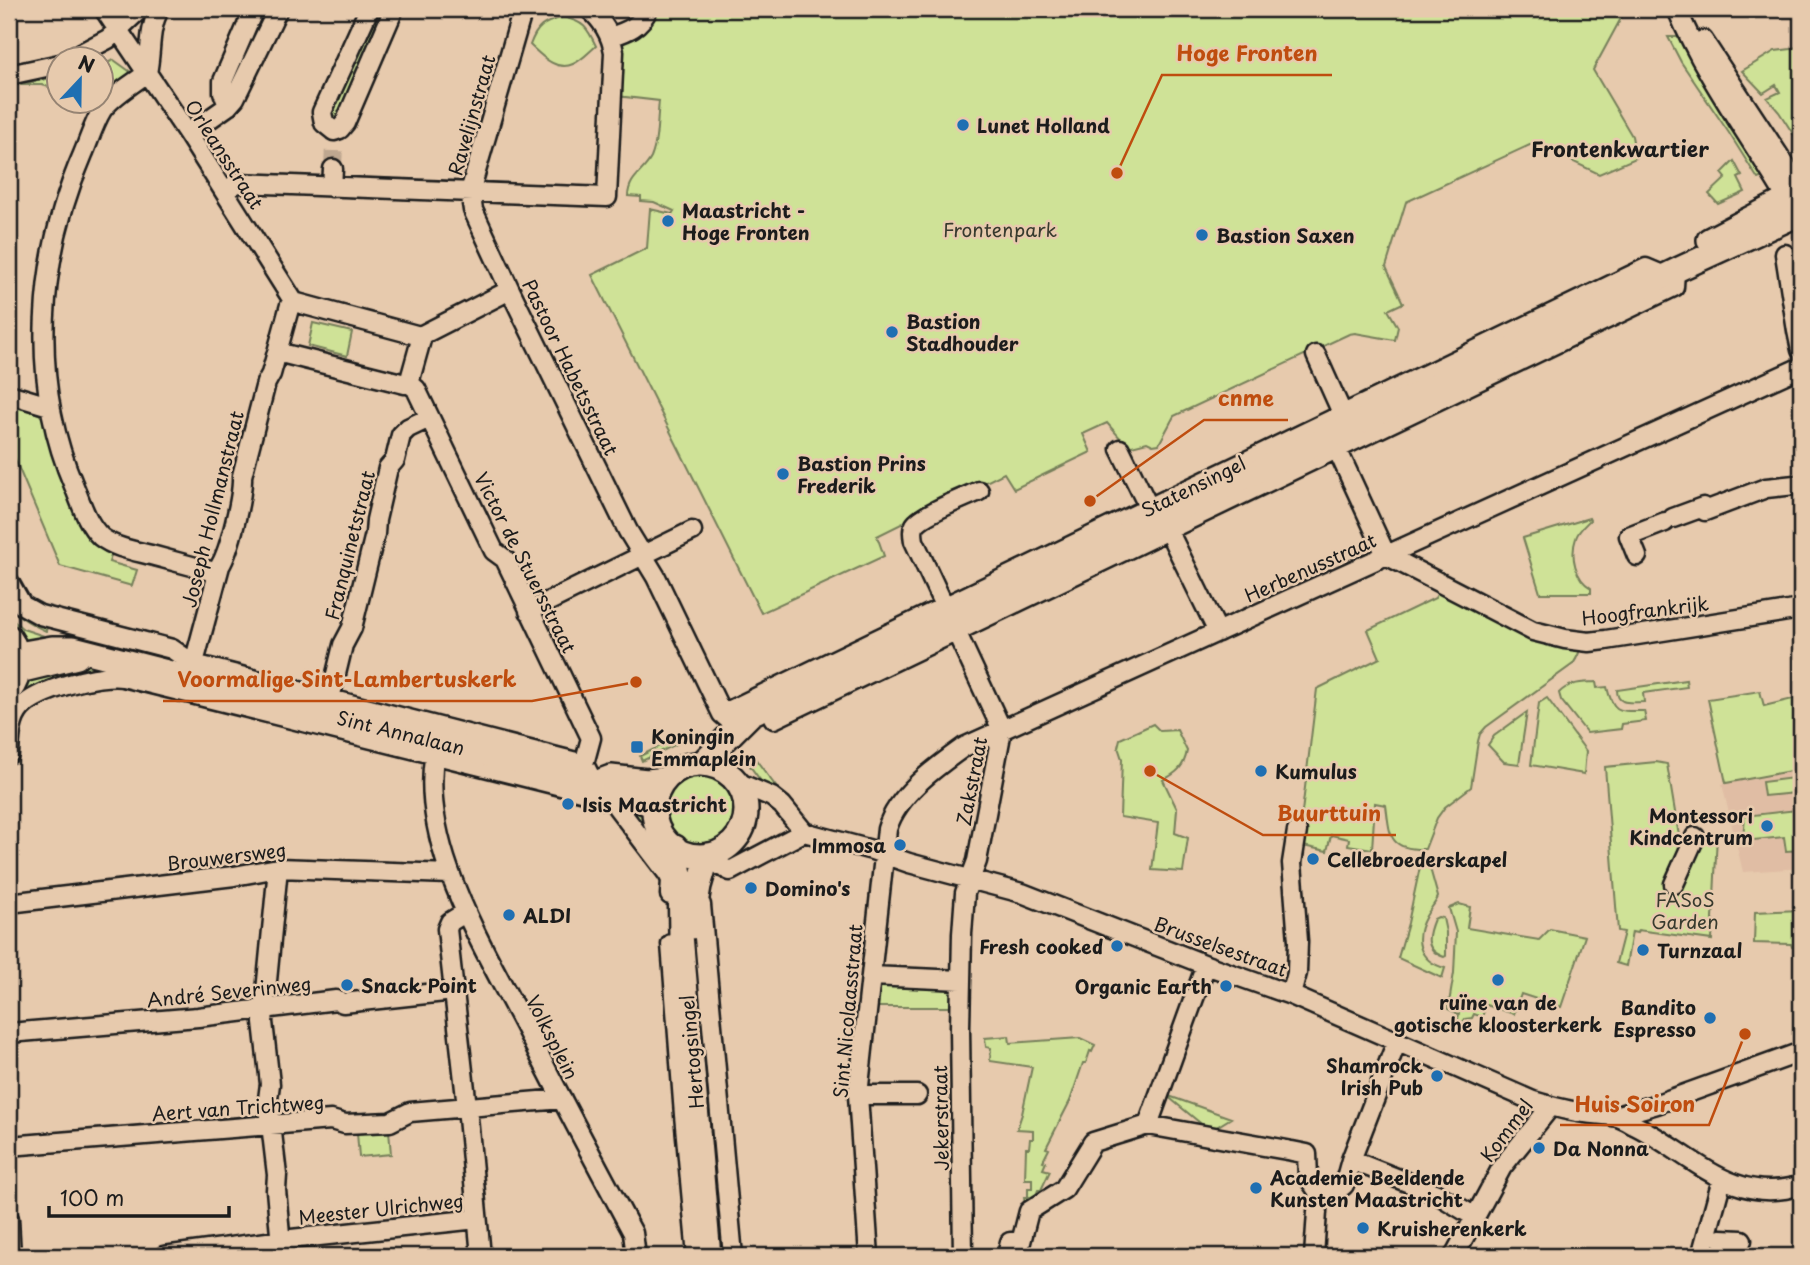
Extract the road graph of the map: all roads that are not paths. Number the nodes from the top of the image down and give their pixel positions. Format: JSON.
{"nodes":[{"id":1,"x":104,"y":9,"type":"edge"},
{"id":2,"x":140,"y":9,"type":"edge"},
{"id":3,"x":150,"y":9,"type":"edge"},
{"id":4,"x":159,"y":9,"type":"edge"},
{"id":5,"x":254,"y":9,"type":"edge"},
{"id":6,"x":278,"y":9,"type":"edge"},
{"id":7,"x":369,"y":9,"type":"edge"},
{"id":8,"x":394,"y":9,"type":"edge"},
{"id":9,"x":589,"y":9,"type":"edge"},
{"id":10,"x":648,"y":9,"type":"edge"},
{"id":11,"x":1677,"y":9,"type":"edge"},
{"id":12,"x":1688,"y":9,"type":"edge"},
{"id":13,"x":521,"y":10,"type":"edge"},
{"id":14,"x":121,"y":36,"type":"junction"},
{"id":15,"x":610,"y":37,"type":"junction"},
{"id":16,"x":95,"y":46,"type":"edge"},
{"id":17,"x":112,"y":46,"type":"edge"},
{"id":18,"x":46,"y":67,"type":"edge"},
{"id":19,"x":147,"y":73,"type":"junction"},
{"id":20,"x":9,"y":75,"type":"edge"},
{"id":21,"x":228,"y":106,"type":"junction"},
{"id":22,"x":188,"y":134,"type":"junction"},
{"id":23,"x":225,"y":191,"type":"junction"},
{"id":24,"x":471,"y":193,"type":"junction"},
{"id":25,"x":1798,"y":201,"type":"edge"},
{"id":26,"x":1786,"y":254,"type":"dead end"},
{"id":27,"x":510,"y":290,"type":"junction"},
{"id":28,"x":294,"y":302,"type":"junction"},
{"id":29,"x":420,"y":336,"type":"junction"},
{"id":30,"x":1801,"y":350,"type":"edge"},
{"id":31,"x":277,"y":352,"type":"junction"},
{"id":32,"x":1316,"y":355,"type":"dead end"},
{"id":33,"x":1801,"y":367,"type":"edge"},
{"id":34,"x":409,"y":383,"type":"junction"},
{"id":35,"x":9,"y":394,"type":"edge"},
{"id":36,"x":50,"y":406,"type":"junction"},
{"id":37,"x":429,"y":418,"type":"junction"},
{"id":38,"x":1340,"y":432,"type":"junction"},
{"id":39,"x":1120,"y":449,"type":"dead end"},
{"id":40,"x":1795,"y":485,"type":"dead end"},
{"id":41,"x":979,"y":491,"type":"dead end"},
{"id":42,"x":1158,"y":519,"type":"junction"},
{"id":43,"x":692,"y":531,"type":"dead end"},
{"id":44,"x":643,"y":555,"type":"junction"},
{"id":45,"x":1386,"y":555,"type":"junction"},
{"id":46,"x":1637,"y":556,"type":"dead end"},
{"id":47,"x":218,"y":573,"type":"junction"},
{"id":48,"x":9,"y":582,"type":"edge"},
{"id":49,"x":1801,"y":609,"type":"edge"},
{"id":50,"x":529,"y":611,"type":"junction"},
{"id":51,"x":950,"y":619,"type":"junction"},
{"id":52,"x":1218,"y":632,"type":"junction"},
{"id":53,"x":91,"y":653,"type":"junction"},
{"id":54,"x":15,"y":654,"type":"edge"},
{"id":55,"x":52,"y":664,"type":"junction"},
{"id":56,"x":192,"y":671,"type":"junction"},
{"id":57,"x":81,"y":681,"type":"junction"},
{"id":58,"x":9,"y":692,"type":"edge"},
{"id":59,"x":768,"y":706,"type":"junction"},
{"id":60,"x":326,"y":713,"type":"junction"},
{"id":61,"x":729,"y":720,"type":"junction"},
{"id":62,"x":1002,"y":730,"type":"junction"},
{"id":63,"x":438,"y":741,"type":"junction"},
{"id":64,"x":9,"y":754,"type":"edge"},
{"id":65,"x":701,"y":764,"type":"junction"},
{"id":66,"x":586,"y":779,"type":"junction"},
{"id":67,"x":666,"y":779,"type":"junction"},
{"id":68,"x":735,"y":780,"type":"junction"},
{"id":69,"x":655,"y":807,"type":"junction"},
{"id":70,"x":1297,"y":831,"type":"dead end"},
{"id":71,"x":804,"y":832,"type":"junction"},
{"id":72,"x":1695,"y":836,"type":"dead end"},
{"id":73,"x":675,"y":848,"type":"junction"},
{"id":74,"x":710,"y":854,"type":"junction"},
{"id":75,"x":883,"y":854,"type":"junction"},
{"id":76,"x":278,"y":869,"type":"junction"},
{"id":77,"x":450,"y":874,"type":"junction"},
{"id":78,"x":969,"y":878,"type":"junction"},
{"id":79,"x":1674,"y":884,"type":"dead end"},
{"id":80,"x":682,"y":898,"type":"junction"},
{"id":81,"x":9,"y":903,"type":"edge"},
{"id":82,"x":466,"y":912,"type":"junction"},
{"id":83,"x":1206,"y":965,"type":"junction"},
{"id":84,"x":871,"y":976,"type":"junction"},
{"id":85,"x":961,"y":980,"type":"junction"},
{"id":86,"x":454,"y":991,"type":"junction"},
{"id":87,"x":1291,"y":995,"type":"junction"},
{"id":88,"x":263,"y":1010,"type":"junction"},
{"id":89,"x":9,"y":1033,"type":"edge"},
{"id":90,"x":1397,"y":1041,"type":"junction"},
{"id":91,"x":1801,"y":1052,"type":"edge"},
{"id":92,"x":858,"y":1095,"type":"junction"},
{"id":93,"x":917,"y":1095,"type":"dead end"},
{"id":94,"x":562,"y":1099,"type":"junction"},
{"id":95,"x":1551,"y":1106,"type":"junction"},
{"id":96,"x":467,"y":1107,"type":"junction"},
{"id":97,"x":1616,"y":1116,"type":"junction"},
{"id":98,"x":271,"y":1125,"type":"junction"},
{"id":99,"x":1148,"y":1125,"type":"junction"},
{"id":100,"x":9,"y":1146,"type":"edge"},
{"id":101,"x":1351,"y":1160,"type":"junction"},
{"id":102,"x":1722,"y":1179,"type":"junction"},
{"id":103,"x":1801,"y":1185,"type":"edge"},
{"id":104,"x":1320,"y":1194,"type":"junction"},
{"id":105,"x":1475,"y":1217,"type":"junction"},
{"id":106,"x":9,"y":1219,"type":"edge"},
{"id":107,"x":477,"y":1219,"type":"junction"},
{"id":108,"x":1721,"y":1240,"type":"dead end"},
{"id":109,"x":1738,"y":1246,"type":"dead end"},
{"id":110,"x":282,"y":1248,"type":"edge"},
{"id":111,"x":1009,"y":1249,"type":"edge"},
{"id":112,"x":636,"y":1253,"type":"edge"},
{"id":113,"x":11,"y":1256,"type":"edge"},
{"id":114,"x":164,"y":1256,"type":"edge"},
{"id":115,"x":481,"y":1256,"type":"edge"},
{"id":116,"x":698,"y":1256,"type":"edge"},
{"id":117,"x":709,"y":1256,"type":"edge"},
{"id":118,"x":721,"y":1256,"type":"edge"},
{"id":119,"x":733,"y":1256,"type":"edge"},
{"id":120,"x":869,"y":1256,"type":"edge"},
{"id":121,"x":963,"y":1256,"type":"edge"},
{"id":122,"x":1314,"y":1256,"type":"edge"},
{"id":123,"x":1454,"y":1256,"type":"edge"},
{"id":124,"x":1701,"y":1256,"type":"edge"}],
"edges":[{"from":1,"to":14,"type":"street","name":"Orleansstraat"},
{"from":2,"to":14,"type":"street"},
{"from":3,"to":14,"type":"street"},
{"from":4,"to":19,"type":"street"},
{"from":5,"to":21,"type":"street"},
{"from":6,"to":21,"type":"street"},
{"from":7,"to":8,"type":"street"},
{"from":9,"to":15,"type":"street"},
{"from":10,"to":15,"type":"street"},
{"from":11,"to":25,"type":"street"},
{"from":12,"to":25,"type":"street"},
{"from":13,"to":24,"type":"street","name":"Ravelijnstraat"},
{"from":14,"to":16,"type":"street"},
{"from":14,"to":17,"type":"street"},
{"from":14,"to":19,"type":"street","name":"Orleansstraat"},
{"from":15,"to":24,"type":"street"},
{"from":18,"to":20,"type":"street"},
{"from":19,"to":22,"type":"street","name":"Orleansstraat"},
{"from":19,"to":36,"type":"street"},
{"from":21,"to":22,"type":"street"},
{"from":22,"to":23,"type":"street","name":"Orleansstraat"},
{"from":23,"to":24,"type":"street"},
{"from":23,"to":28,"type":"street","name":"Orleansstraat"},
{"from":24,"to":27,"type":"street","name":"Pastoor Habetsstraat"},
{"from":25,"to":38,"type":"main road","name":"Statensingel"},
{"from":26,"to":30,"type":"street"},
{"from":27,"to":29,"type":"street"},
{"from":27,"to":44,"type":"street","name":"Pastoor Habetsstraat"},
{"from":28,"to":29,"type":"street"},
{"from":28,"to":31,"type":"street","name":"Joseph Hollmanstraat"},
{"from":29,"to":34,"type":"street"},
{"from":31,"to":34,"type":"street"},
{"from":31,"to":47,"type":"street","name":"Joseph Hollmanstraat"},
{"from":32,"to":38,"type":"street"},
{"from":33,"to":45,"type":"street","name":"Herbenusstraat"},
{"from":34,"to":37,"type":"street","name":"Victor de Stuersstraat"},
{"from":35,"to":36,"type":"street"},
{"from":36,"to":47,"type":"street"},
{"from":37,"to":50,"type":"street","name":"Victor de Stuersstraat"},
{"from":37,"to":60,"type":"street","name":"Franquinetstraat"},
{"from":38,"to":42,"type":"main road","name":"Statensingel"},
{"from":38,"to":45,"type":"street"},
{"from":39,"to":42,"type":"street"},
{"from":40,"to":46,"type":"street"},
{"from":41,"to":51,"type":"street","name":"Zakstraat"},
{"from":42,"to":51,"type":"main road","name":"Statensingel"},
{"from":42,"to":52,"type":"street"},
{"from":43,"to":44,"type":"street"},
{"from":44,"to":50,"type":"street"},
{"from":44,"to":61,"type":"street","name":"Pastoor Habetsstraat"},
{"from":45,"to":49,"type":"street","name":"Hoogfrankrijk"},
{"from":45,"to":52,"type":"street","name":"Herbenusstraat"},
{"from":47,"to":56,"type":"street","name":"Joseph Hollmanstraat"},
{"from":48,"to":56,"type":"street","name":"Sint Annalaan"},
{"from":50,"to":66,"type":"street","name":"Victor de Stuersstraat"},
{"from":51,"to":59,"type":"main road","name":"Statensingel"},
{"from":51,"to":61,"type":"street","name":"Statensingel"},
{"from":51,"to":62,"type":"street","name":"Zakstraat"},
{"from":52,"to":62,"type":"street","name":"Herbenusstraat"},
{"from":53,"to":54,"type":"main road"},
{"from":53,"to":55,"type":"main road","name":"Sint Annalaan"},
{"from":53,"to":56,"type":"main road","name":"Sint Annalaan"},
{"from":54,"to":55,"type":"main road","name":"Sint Annalaan"},
{"from":54,"to":58,"type":"main road"},
{"from":55,"to":57,"type":"street"},
{"from":56,"to":60,"type":"main road","name":"Sint Annalaan"},
{"from":57,"to":60,"type":"street","name":"Sint Annalaan"},
{"from":57,"to":64,"type":"street","name":"Sint Annalaan"},
{"from":59,"to":61,"type":"main road","name":"Statensingel"},
{"from":59,"to":68,"type":"main road","name":"Statensingel"},
{"from":60,"to":63,"type":"main road","name":"Sint Annalaan"},
{"from":61,"to":65,"type":"main road","name":"Statensingel"},
{"from":62,"to":75,"type":"street","name":"Herbenusstraat"},
{"from":62,"to":78,"type":"street","name":"Zakstraat"},
{"from":63,"to":66,"type":"main road","name":"Sint Annalaan"},
{"from":63,"to":77,"type":"street","name":"Volksplein"},
{"from":65,"to":67,"type":"main road"},
{"from":65,"to":68,"type":"main road"},
{"from":66,"to":67,"type":"main road","name":"Sint Annalaan"},
{"from":66,"to":69,"type":"main road","name":"Sint Annalaan"},
{"from":66,"to":80,"type":"street","name":"Sint Annalaan"},
{"from":67,"to":69,"type":"main road"},
{"from":68,"to":71,"type":"street"},
{"from":68,"to":74,"type":"main road"},
{"from":69,"to":73,"type":"main road"},
{"from":70,"to":87,"type":"street"},
{"from":71,"to":74,"type":"street"},
{"from":71,"to":75,"type":"street","name":"Brusselsestraat"},
{"from":72,"to":79,"type":"street"},
{"from":73,"to":74,"type":"main road"},
{"from":73,"to":80,"type":"main road","name":"Hertogsingel"},
{"from":74,"to":80,"type":"main road","name":"Hertogsingel"},
{"from":75,"to":78,"type":"street","name":"Brusselsestraat"},
{"from":75,"to":84,"type":"street","name":"Sint Nicolaasstraat"},
{"from":76,"to":77,"type":"street","name":"Brouwersweg"},
{"from":76,"to":81,"type":"street","name":"Brouwersweg"},
{"from":76,"to":88,"type":"street"},
{"from":77,"to":82,"type":"street","name":"Volksplein"},
{"from":78,"to":83,"type":"street","name":"Brusselsestraat"},
{"from":78,"to":85,"type":"street","name":"Jekerstraat"},
{"from":80,"to":116,"type":"street","name":"Hertogsingel"},
{"from":80,"to":117,"type":"main road","name":"Hertogsingel"},
{"from":80,"to":118,"type":"main road","name":"Hertogsingel"},
{"from":80,"to":119,"type":"street","name":"Hertogsingel"},
{"from":82,"to":86,"type":"street"},
{"from":82,"to":94,"type":"street","name":"Volksplein"},
{"from":83,"to":87,"type":"street","name":"Brusselsestraat"},
{"from":83,"to":99,"type":"street"},
{"from":84,"to":85,"type":"street"},
{"from":84,"to":92,"type":"street","name":"Sint Nicolaasstraat"},
{"from":85,"to":121,"type":"street","name":"Jekerstraat"},
{"from":86,"to":88,"type":"street","name":"André Severinweg"},
{"from":86,"to":96,"type":"street"},
{"from":87,"to":90,"type":"street","name":"Brusselsestraat"},
{"from":88,"to":89,"type":"street","name":"André Severinweg"},
{"from":88,"to":98,"type":"street"},
{"from":90,"to":95,"type":"street","name":"Brusselsestraat"},
{"from":90,"to":101,"type":"street"},
{"from":91,"to":97,"type":"street","name":"Brusselsestraat"},
{"from":92,"to":93,"type":"street","name":"Jekerstraat"},
{"from":92,"to":120,"type":"street","name":"Sint Nicolaasstraat"},
{"from":94,"to":96,"type":"street","name":"Volksplein"},
{"from":94,"to":112,"type":"street"},
{"from":95,"to":97,"type":"street","name":"Brusselsestraat"},
{"from":95,"to":105,"type":"street","name":"Kommel"},
{"from":96,"to":98,"type":"street","name":"Aert van Trichtweg"},
{"from":96,"to":107,"type":"street"},
{"from":97,"to":102,"type":"street","name":"Brusselsestraat"},
{"from":98,"to":100,"type":"street","name":"Aert van Trichtweg"},
{"from":98,"to":110,"type":"street"},
{"from":99,"to":104,"type":"street"},
{"from":99,"to":111,"type":"street"},
{"from":101,"to":104,"type":"street"},
{"from":101,"to":105,"type":"street"},
{"from":102,"to":103,"type":"street","name":"Brusselsestraat"},
{"from":102,"to":124,"type":"street"},
{"from":104,"to":122,"type":"street"},
{"from":105,"to":123,"type":"street","name":"Kommel"},
{"from":106,"to":113,"type":"street"},
{"from":107,"to":110,"type":"street","name":"Meester Ulrichweg"},
{"from":107,"to":115,"type":"street"},
{"from":108,"to":109,"type":"street"},
{"from":110,"to":114,"type":"street","name":"Meester Ulrichweg"}]}
